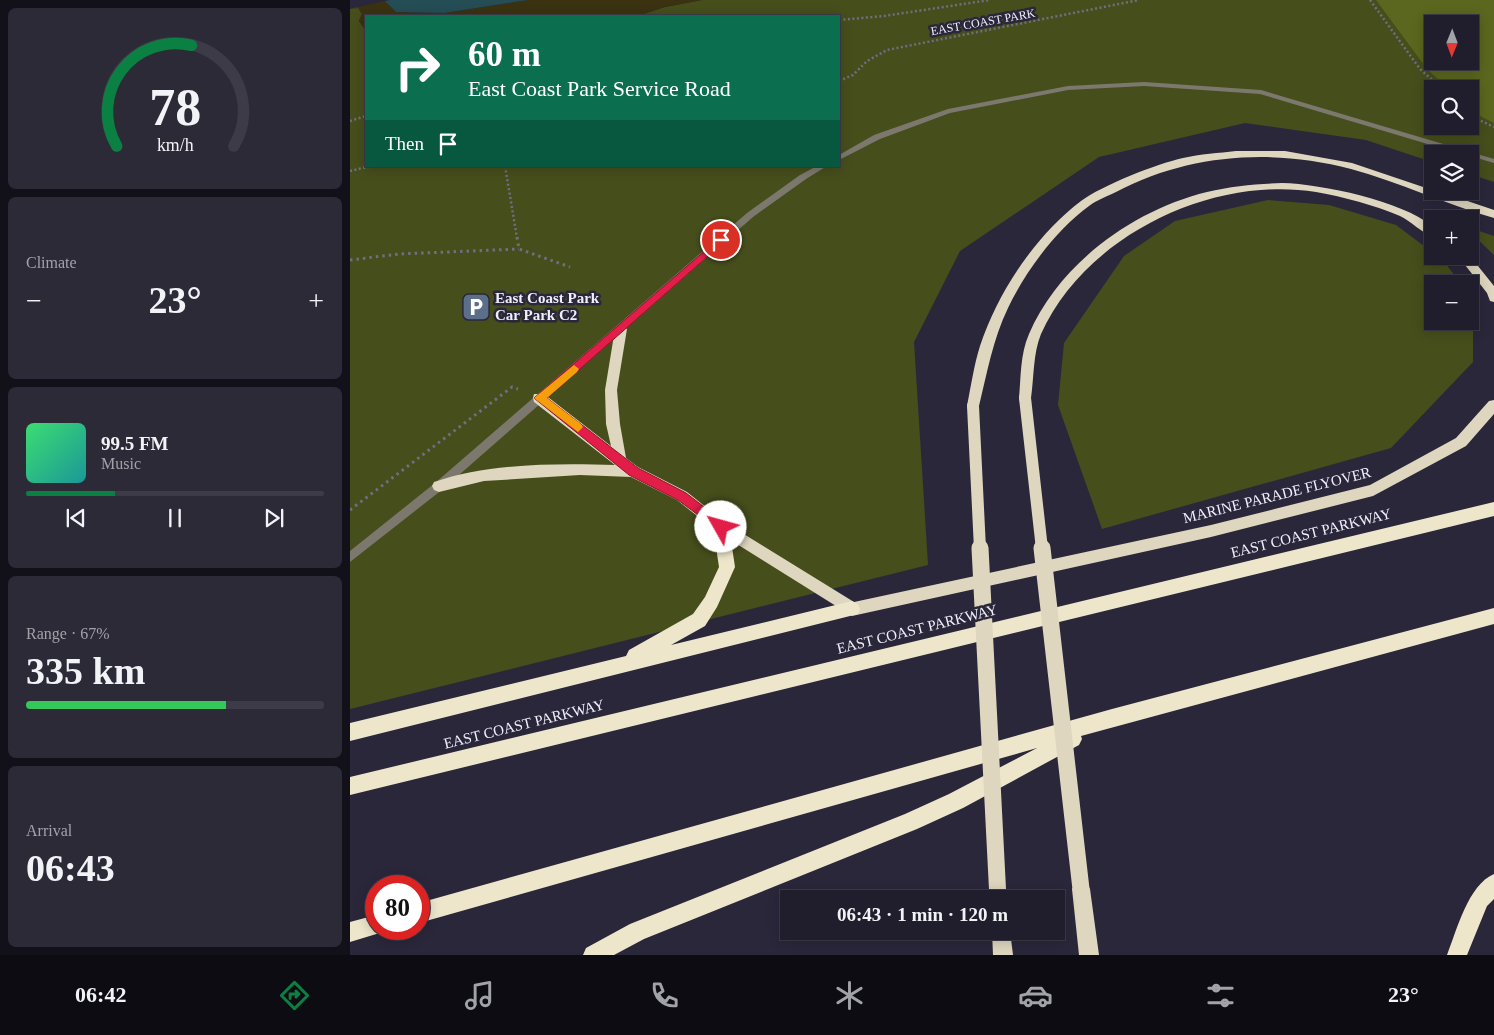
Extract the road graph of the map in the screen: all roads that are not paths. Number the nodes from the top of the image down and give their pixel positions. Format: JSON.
{"nodes":[{"id":1,"x":840,"y":157,"type":"edge"},
{"id":2,"x":1494,"y":161,"type":"edge"},
{"id":3,"x":821,"y":167,"type":"edge"},
{"id":4,"x":1494,"y":214,"type":"edge"},
{"id":5,"x":1424,"y":226,"type":"edge"},
{"id":6,"x":1471,"y":265,"type":"edge"},
{"id":7,"x":1494,"y":298,"type":"edge"},
{"id":8,"x":621,"y":328,"type":"junction"},
{"id":9,"x":540,"y":398,"type":"junction"},
{"id":10,"x":1494,"y":405,"type":"edge"},
{"id":11,"x":620,"y":460,"type":"junction"},
{"id":12,"x":634,"y":471,"type":"junction"},
{"id":13,"x":438,"y":486,"type":"junction"},
{"id":14,"x":1494,"y":510,"type":"edge"},
{"id":15,"x":721,"y":527,"type":"junction"},
{"id":16,"x":350,"y":557,"type":"edge"},
{"id":17,"x":852,"y":609,"type":"junction"},
{"id":18,"x":1494,"y":616,"type":"edge"},
{"id":19,"x":618,"y":665,"type":"junction"},
{"id":20,"x":1112,"y":718,"type":"junction"},
{"id":21,"x":350,"y":732,"type":"edge"},
{"id":22,"x":350,"y":786,"type":"edge"},
{"id":23,"x":1494,"y":884,"type":"edge"},
{"id":24,"x":998,"y":890,"type":"edge"},
{"id":25,"x":430,"y":910,"type":"edge"},
{"id":26,"x":365,"y":928,"type":"edge"},
{"id":27,"x":350,"y":932,"type":"edge"},
{"id":28,"x":1002,"y":940,"type":"edge"},
{"id":29,"x":594,"y":955,"type":"edge"},
{"id":30,"x":1003,"y":955,"type":"edge"},
{"id":31,"x":1089,"y":955,"type":"edge"},
{"id":32,"x":1457,"y":955,"type":"edge"}],
"edges":[{"from":1,"to":2,"type":"street"},
{"from":3,"to":8,"type":"street"},
{"from":4,"to":24,"type":"highway","bridge":true},
{"from":5,"to":31,"type":"highway","bridge":true},
{"from":6,"to":7,"type":"highway"},
{"from":8,"to":9,"type":"street"},
{"from":8,"to":11,"type":"highway"},
{"from":9,"to":11,"type":"highway"},
{"from":9,"to":13,"type":"street"},
{"from":10,"to":17,"type":"highway","name":"MARINE PARADE FLYOVER"},
{"from":11,"to":12,"type":"highway"},
{"from":12,"to":13,"type":"highway"},
{"from":12,"to":15,"type":"highway"},
{"from":13,"to":16,"type":"street"},
{"from":14,"to":22,"type":"highway","name":"EAST COAST PARKWAY"},
{"from":15,"to":17,"type":"highway"},
{"from":15,"to":19,"type":"highway"},
{"from":17,"to":19,"type":"highway"},
{"from":18,"to":20,"type":"highway"},
{"from":19,"to":21,"type":"highway"},
{"from":20,"to":25,"type":"highway"},
{"from":20,"to":29,"type":"highway"},
{"from":23,"to":32,"type":"highway"},
{"from":26,"to":27,"type":"highway"},
{"from":28,"to":30,"type":"highway"}]}
